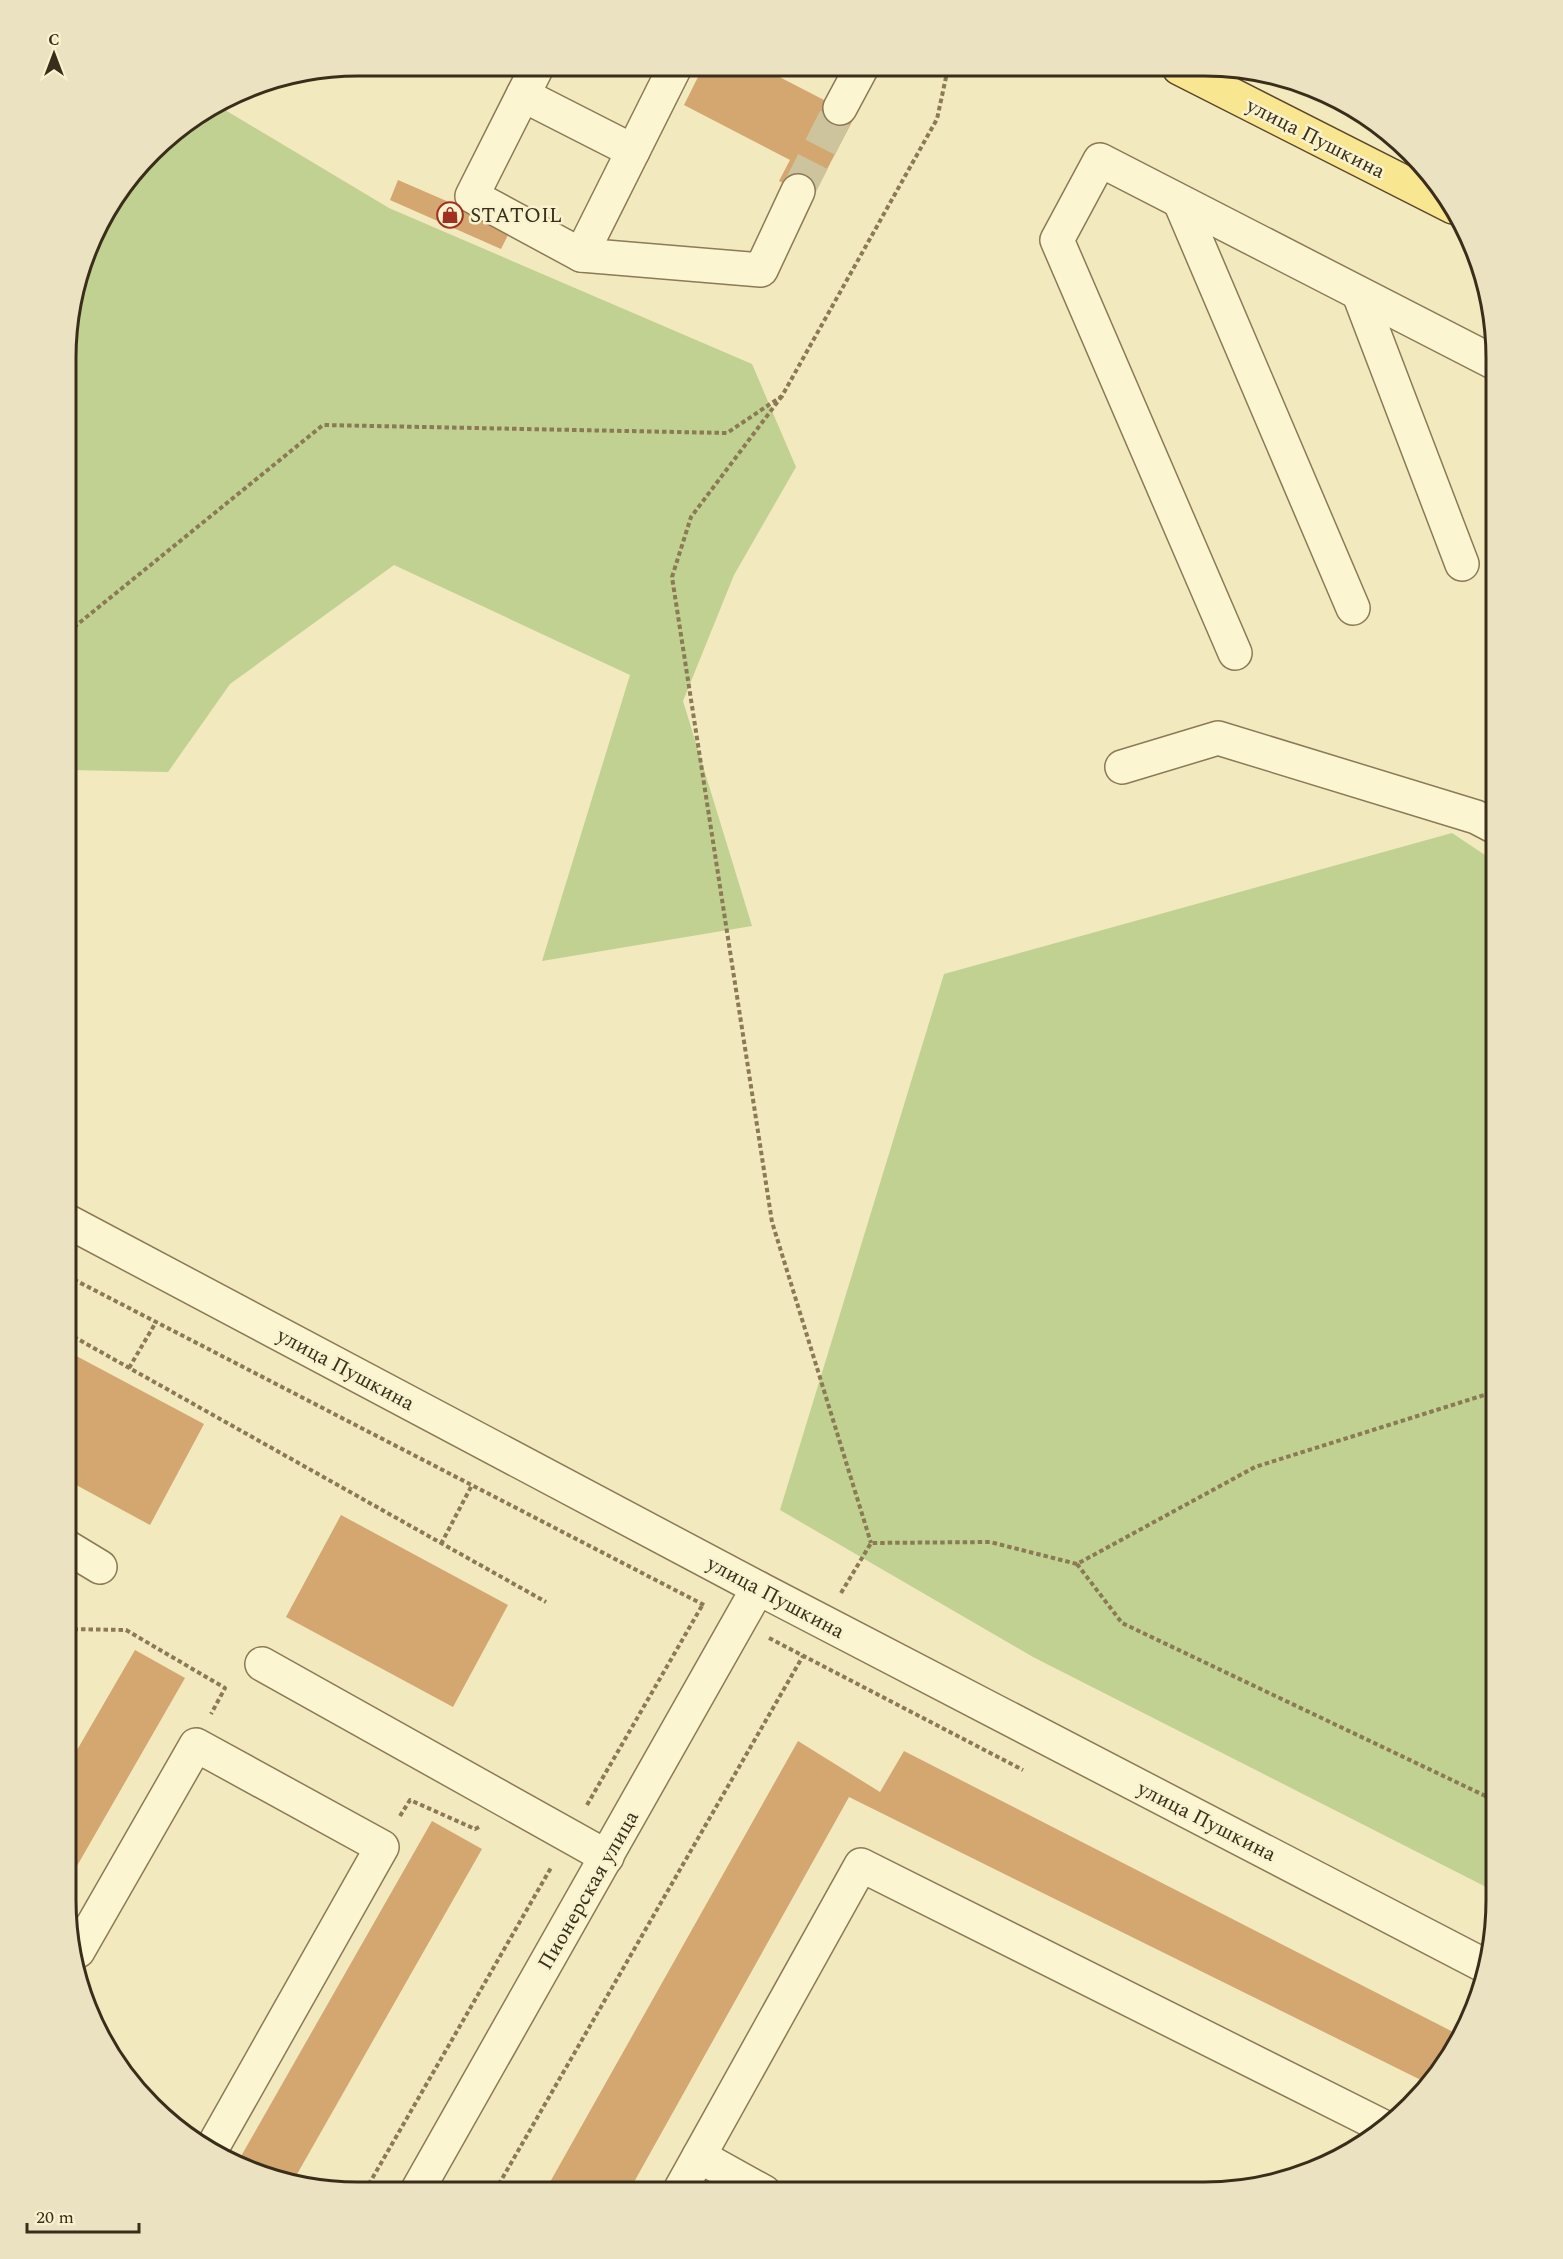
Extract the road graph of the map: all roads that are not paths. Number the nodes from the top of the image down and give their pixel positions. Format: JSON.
{"nodes":[{"id":1,"x":532,"y":76,"type":"edge"},
{"id":2,"x":668,"y":76,"type":"edge"},
{"id":3,"x":858,"y":76,"type":"edge"},
{"id":4,"x":1195,"y":76,"type":"edge"},
{"id":5,"x":523,"y":95,"type":"junction"},
{"id":6,"x":840,"y":108,"type":"tunnel mouth"},
{"id":7,"x":633,"y":151,"type":"junction"},
{"id":8,"x":798,"y":191,"type":"tunnel mouth"},
{"id":9,"x":1437,"y":199,"type":"edge"},
{"id":10,"x":1180,"y":202,"type":"junction"},
{"id":11,"x":581,"y":255,"type":"junction"},
{"id":12,"x":1359,"y":294,"type":"junction"},
{"id":13,"x":1486,"y":358,"type":"edge"},
{"id":14,"x":1462,"y":564,"type":"dead end"},
{"id":15,"x":1353,"y":608,"type":"dead end"},
{"id":16,"x":1235,"y":653,"type":"dead end"},
{"id":17,"x":1122,"y":767,"type":"dead end"},
{"id":18,"x":1486,"y":822,"type":"edge"},
{"id":19,"x":76,"y":1226,"type":"edge"},
{"id":20,"x":76,"y":1552,"type":"edge"},
{"id":21,"x":100,"y":1567,"type":"dead end"},
{"id":22,"x":758,"y":1588,"type":"junction"},
{"id":23,"x":262,"y":1665,"type":"dead end"},
{"id":24,"x":607,"y":1857,"type":"junction"},
{"id":25,"x":81,"y":1947,"type":"edge"},
{"id":26,"x":1479,"y":1963,"type":"edge"},
{"id":27,"x":1377,"y":2123,"type":"edge"},
{"id":28,"x":215,"y":2143,"type":"edge"},
{"id":29,"x":699,"y":2156,"type":"junction"},
{"id":30,"x":422,"y":2182,"type":"edge"},
{"id":31,"x":685,"y":2182,"type":"edge"},
{"id":32,"x":746,"y":2182,"type":"edge"}],
"edges":[{"from":1,"to":5,"type":"street"},
{"from":2,"to":7,"type":"street"},
{"from":3,"to":6,"type":"street"},
{"from":4,"to":9,"type":"main road","name":"улица Пушкина"},
{"from":5,"to":7,"type":"street"},
{"from":5,"to":11,"type":"street"},
{"from":7,"to":11,"type":"street"},
{"from":8,"to":11,"type":"street"},
{"from":10,"to":12,"type":"street"},
{"from":10,"to":15,"type":"street"},
{"from":10,"to":16,"type":"street"},
{"from":12,"to":13,"type":"street"},
{"from":12,"to":14,"type":"street"},
{"from":17,"to":18,"type":"street"},
{"from":19,"to":22,"type":"street","name":"улица Пушкина"},
{"from":20,"to":21,"type":"street"},
{"from":22,"to":24,"type":"street","name":"Пионерская улица"},
{"from":22,"to":26,"type":"street","name":"улица Пушкина"},
{"from":23,"to":24,"type":"street"},
{"from":24,"to":30,"type":"street","name":"Пионерская улица"},
{"from":25,"to":28,"type":"street"},
{"from":27,"to":29,"type":"street"},
{"from":29,"to":31,"type":"street"},
{"from":29,"to":32,"type":"street"}]}
